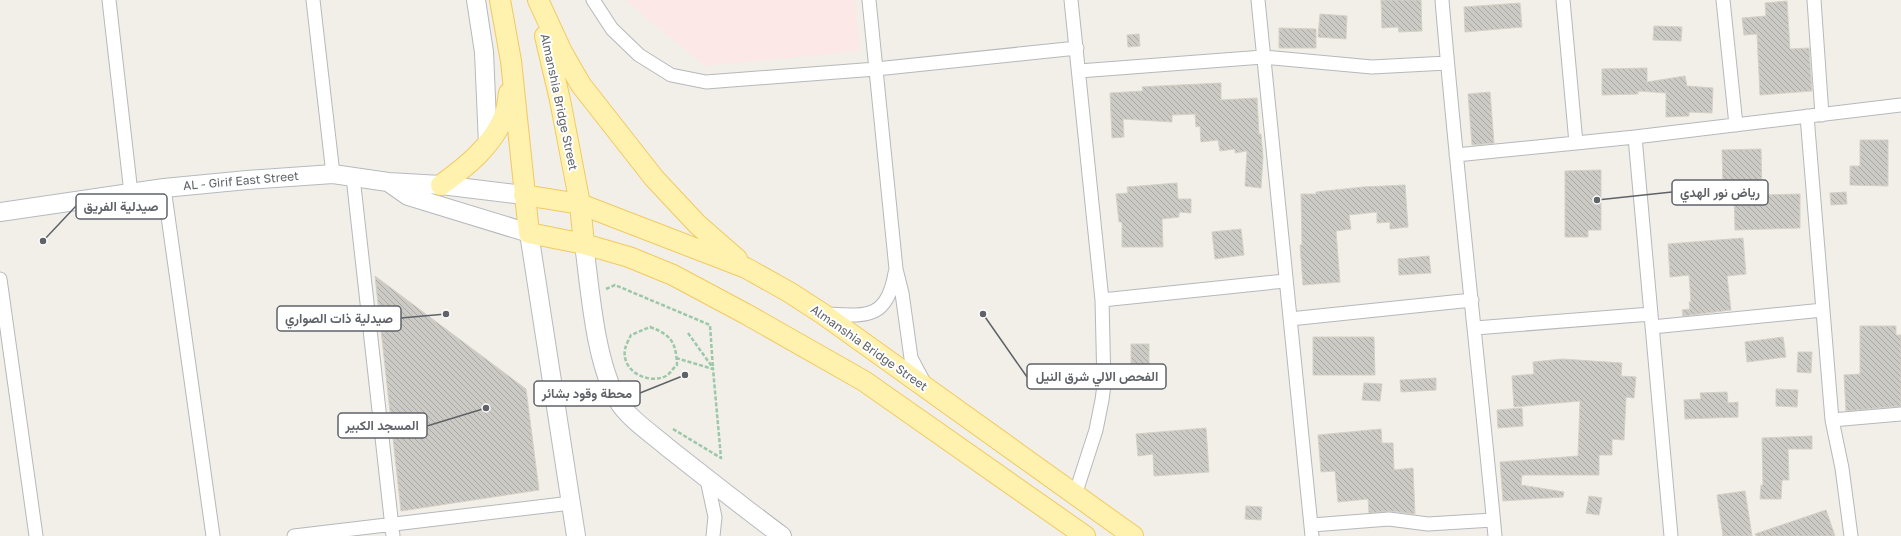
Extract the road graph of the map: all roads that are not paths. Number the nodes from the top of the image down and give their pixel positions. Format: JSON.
{"nodes":[{"id":1,"x":109,"y":0,"type":"edge"},
{"id":2,"x":313,"y":0,"type":"edge"},
{"id":3,"x":476,"y":0,"type":"edge"},
{"id":4,"x":500,"y":0,"type":"edge"},
{"id":5,"x":537,"y":0,"type":"edge"},
{"id":6,"x":593,"y":0,"type":"edge"},
{"id":7,"x":869,"y":0,"type":"edge"},
{"id":8,"x":1071,"y":0,"type":"edge"},
{"id":9,"x":1258,"y":0,"type":"edge"},
{"id":10,"x":1442,"y":0,"type":"edge"},
{"id":11,"x":1562,"y":0,"type":"edge"},
{"id":12,"x":1723,"y":0,"type":"edge"},
{"id":13,"x":1814,"y":0,"type":"edge"},
{"id":14,"x":1077,"y":48,"type":"junction"},
{"id":15,"x":1263,"y":57,"type":"junction"},
{"id":16,"x":511,"y":61,"type":"junction"},
{"id":17,"x":1447,"y":62,"type":"junction"},
{"id":18,"x":876,"y":69,"type":"junction"},
{"id":19,"x":1079,"y":71,"type":"junction"},
{"id":20,"x":1901,"y":105,"type":"edge"},
{"id":21,"x":1822,"y":115,"type":"junction"},
{"id":22,"x":1807,"y":116,"type":"junction"},
{"id":23,"x":1736,"y":125,"type":"junction"},
{"id":24,"x":1635,"y":137,"type":"junction"},
{"id":25,"x":1576,"y":143,"type":"junction"},
{"id":26,"x":488,"y":144,"type":"junction"},
{"id":27,"x":1456,"y":155,"type":"junction"},
{"id":28,"x":333,"y":174,"type":"junction"},
{"id":29,"x":353,"y":177,"type":"junction"},
{"id":30,"x":388,"y":182,"type":"junction"},
{"id":31,"x":441,"y":185,"type":"junction"},
{"id":32,"x":164,"y":188,"type":"junction"},
{"id":33,"x":131,"y":193,"type":"junction"},
{"id":34,"x":524,"y":195,"type":"junction"},
{"id":35,"x":580,"y":204,"type":"junction"},
{"id":36,"x":0,"y":212,"type":"edge"},
{"id":37,"x":529,"y":233,"type":"junction"},
{"id":38,"x":584,"y":244,"type":"junction"},
{"id":39,"x":746,"y":268,"type":"junction"},
{"id":40,"x":896,"y":269,"type":"junction"},
{"id":41,"x":0,"y":279,"type":"edge"},
{"id":42,"x":1285,"y":280,"type":"junction"},
{"id":43,"x":1102,"y":300,"type":"junction"},
{"id":44,"x":1472,"y":300,"type":"junction"},
{"id":45,"x":1823,"y":310,"type":"junction"},
{"id":46,"x":823,"y":314,"type":"junction"},
{"id":47,"x":1290,"y":319,"type":"junction"},
{"id":48,"x":1652,"y":321,"type":"junction"},
{"id":49,"x":1475,"y":328,"type":"junction"},
{"id":50,"x":928,"y":390,"type":"junction"},
{"id":51,"x":1901,"y":414,"type":"edge"},
{"id":52,"x":1832,"y":420,"type":"junction"},
{"id":53,"x":708,"y":480,"type":"junction"},
{"id":54,"x":1075,"y":495,"type":"junction"},
{"id":55,"x":572,"y":503,"type":"junction"},
{"id":56,"x":1494,"y":520,"type":"junction"},
{"id":57,"x":392,"y":531,"type":"edge"},
{"id":58,"x":1312,"y":531,"type":"edge"},
{"id":59,"x":36,"y":536,"type":"edge"},
{"id":60,"x":213,"y":536,"type":"edge"},
{"id":61,"x":294,"y":536,"type":"edge"},
{"id":62,"x":576,"y":536,"type":"edge"},
{"id":63,"x":714,"y":536,"type":"edge"},
{"id":64,"x":782,"y":536,"type":"edge"},
{"id":65,"x":1085,"y":536,"type":"edge"},
{"id":66,"x":1133,"y":536,"type":"edge"},
{"id":67,"x":1495,"y":536,"type":"edge"},
{"id":68,"x":1671,"y":536,"type":"edge"},
{"id":69,"x":1851,"y":536,"type":"edge"}],
"edges":[{"from":1,"to":33,"type":"street"},
{"from":2,"to":28,"type":"street"},
{"from":3,"to":26,"type":"street"},
{"from":4,"to":16,"type":"main road"},
{"from":5,"to":35,"type":"main road","name":"Almanshia Bridge Street"},
{"from":5,"to":39,"type":"main road"},
{"from":6,"to":18,"type":"street"},
{"from":7,"to":18,"type":"street"},
{"from":8,"to":14,"type":"street"},
{"from":9,"to":15,"type":"street"},
{"from":10,"to":17,"type":"street"},
{"from":11,"to":25,"type":"street"},
{"from":12,"to":23,"type":"street"},
{"from":13,"to":21,"type":"street"},
{"from":14,"to":18,"type":"street"},
{"from":14,"to":19,"type":"street"},
{"from":15,"to":17,"type":"street"},
{"from":15,"to":19,"type":"street"},
{"from":15,"to":42,"type":"street"},
{"from":16,"to":26,"type":"main road"},
{"from":16,"to":34,"type":"main road"},
{"from":17,"to":27,"type":"street"},
{"from":18,"to":40,"type":"street"},
{"from":19,"to":43,"type":"street"},
{"from":20,"to":21,"type":"street"},
{"from":21,"to":22,"type":"street"},
{"from":22,"to":23,"type":"street"},
{"from":22,"to":45,"type":"street"},
{"from":23,"to":24,"type":"street"},
{"from":24,"to":25,"type":"street"},
{"from":24,"to":48,"type":"street"},
{"from":25,"to":27,"type":"street"},
{"from":26,"to":31,"type":"main road"},
{"from":27,"to":44,"type":"street"},
{"from":28,"to":29,"type":"street","name":"AL - Girif East Street"},
{"from":28,"to":32,"type":"street","name":"AL - Girif East Street"},
{"from":29,"to":30,"type":"street","name":"AL - Girif East Street"},
{"from":29,"to":57,"type":"street"},
{"from":30,"to":31,"type":"street","name":"AL - Girif East Street"},
{"from":30,"to":37,"type":"street"},
{"from":31,"to":34,"type":"street","name":"AL - Girif East Street"},
{"from":32,"to":33,"type":"street","name":"AL - Girif East Street"},
{"from":32,"to":60,"type":"street"},
{"from":33,"to":36,"type":"street","name":"AL - Girif East Street"},
{"from":34,"to":35,"type":"main road","name":"Almanshia Bridge Street"},
{"from":34,"to":37,"type":"main road"},
{"from":35,"to":38,"type":"main road","name":"Almanshia Bridge Street"},
{"from":35,"to":39,"type":"main road","name":"Almanshia Bridge Street"},
{"from":37,"to":38,"type":"main road"},
{"from":37,"to":55,"type":"street"},
{"from":38,"to":53,"type":"street"},
{"from":38,"to":65,"type":"main road"},
{"from":39,"to":46,"type":"main road","name":"Almanshia Bridge Street"},
{"from":40,"to":46,"type":"street"},
{"from":40,"to":50,"type":"street"},
{"from":41,"to":59,"type":"street"},
{"from":42,"to":43,"type":"street"},
{"from":42,"to":47,"type":"street"},
{"from":43,"to":54,"type":"street"},
{"from":44,"to":47,"type":"street"},
{"from":44,"to":49,"type":"street"},
{"from":45,"to":48,"type":"street"},
{"from":45,"to":52,"type":"street"},
{"from":46,"to":50,"type":"main road","name":"Almanshia Bridge Street"},
{"from":47,"to":58,"type":"street"},
{"from":48,"to":49,"type":"street"},
{"from":48,"to":68,"type":"street"},
{"from":49,"to":56,"type":"street"},
{"from":50,"to":54,"type":"main road","name":"Almanshia Bridge Street"},
{"from":51,"to":52,"type":"street"},
{"from":52,"to":69,"type":"street"},
{"from":53,"to":63,"type":"street"},
{"from":53,"to":64,"type":"street"},
{"from":54,"to":66,"type":"main road","name":"Almanshia Bridge Street"},
{"from":55,"to":57,"type":"street"},
{"from":55,"to":62,"type":"street"},
{"from":56,"to":58,"type":"street"},
{"from":56,"to":67,"type":"street"},
{"from":57,"to":61,"type":"street"}]}
